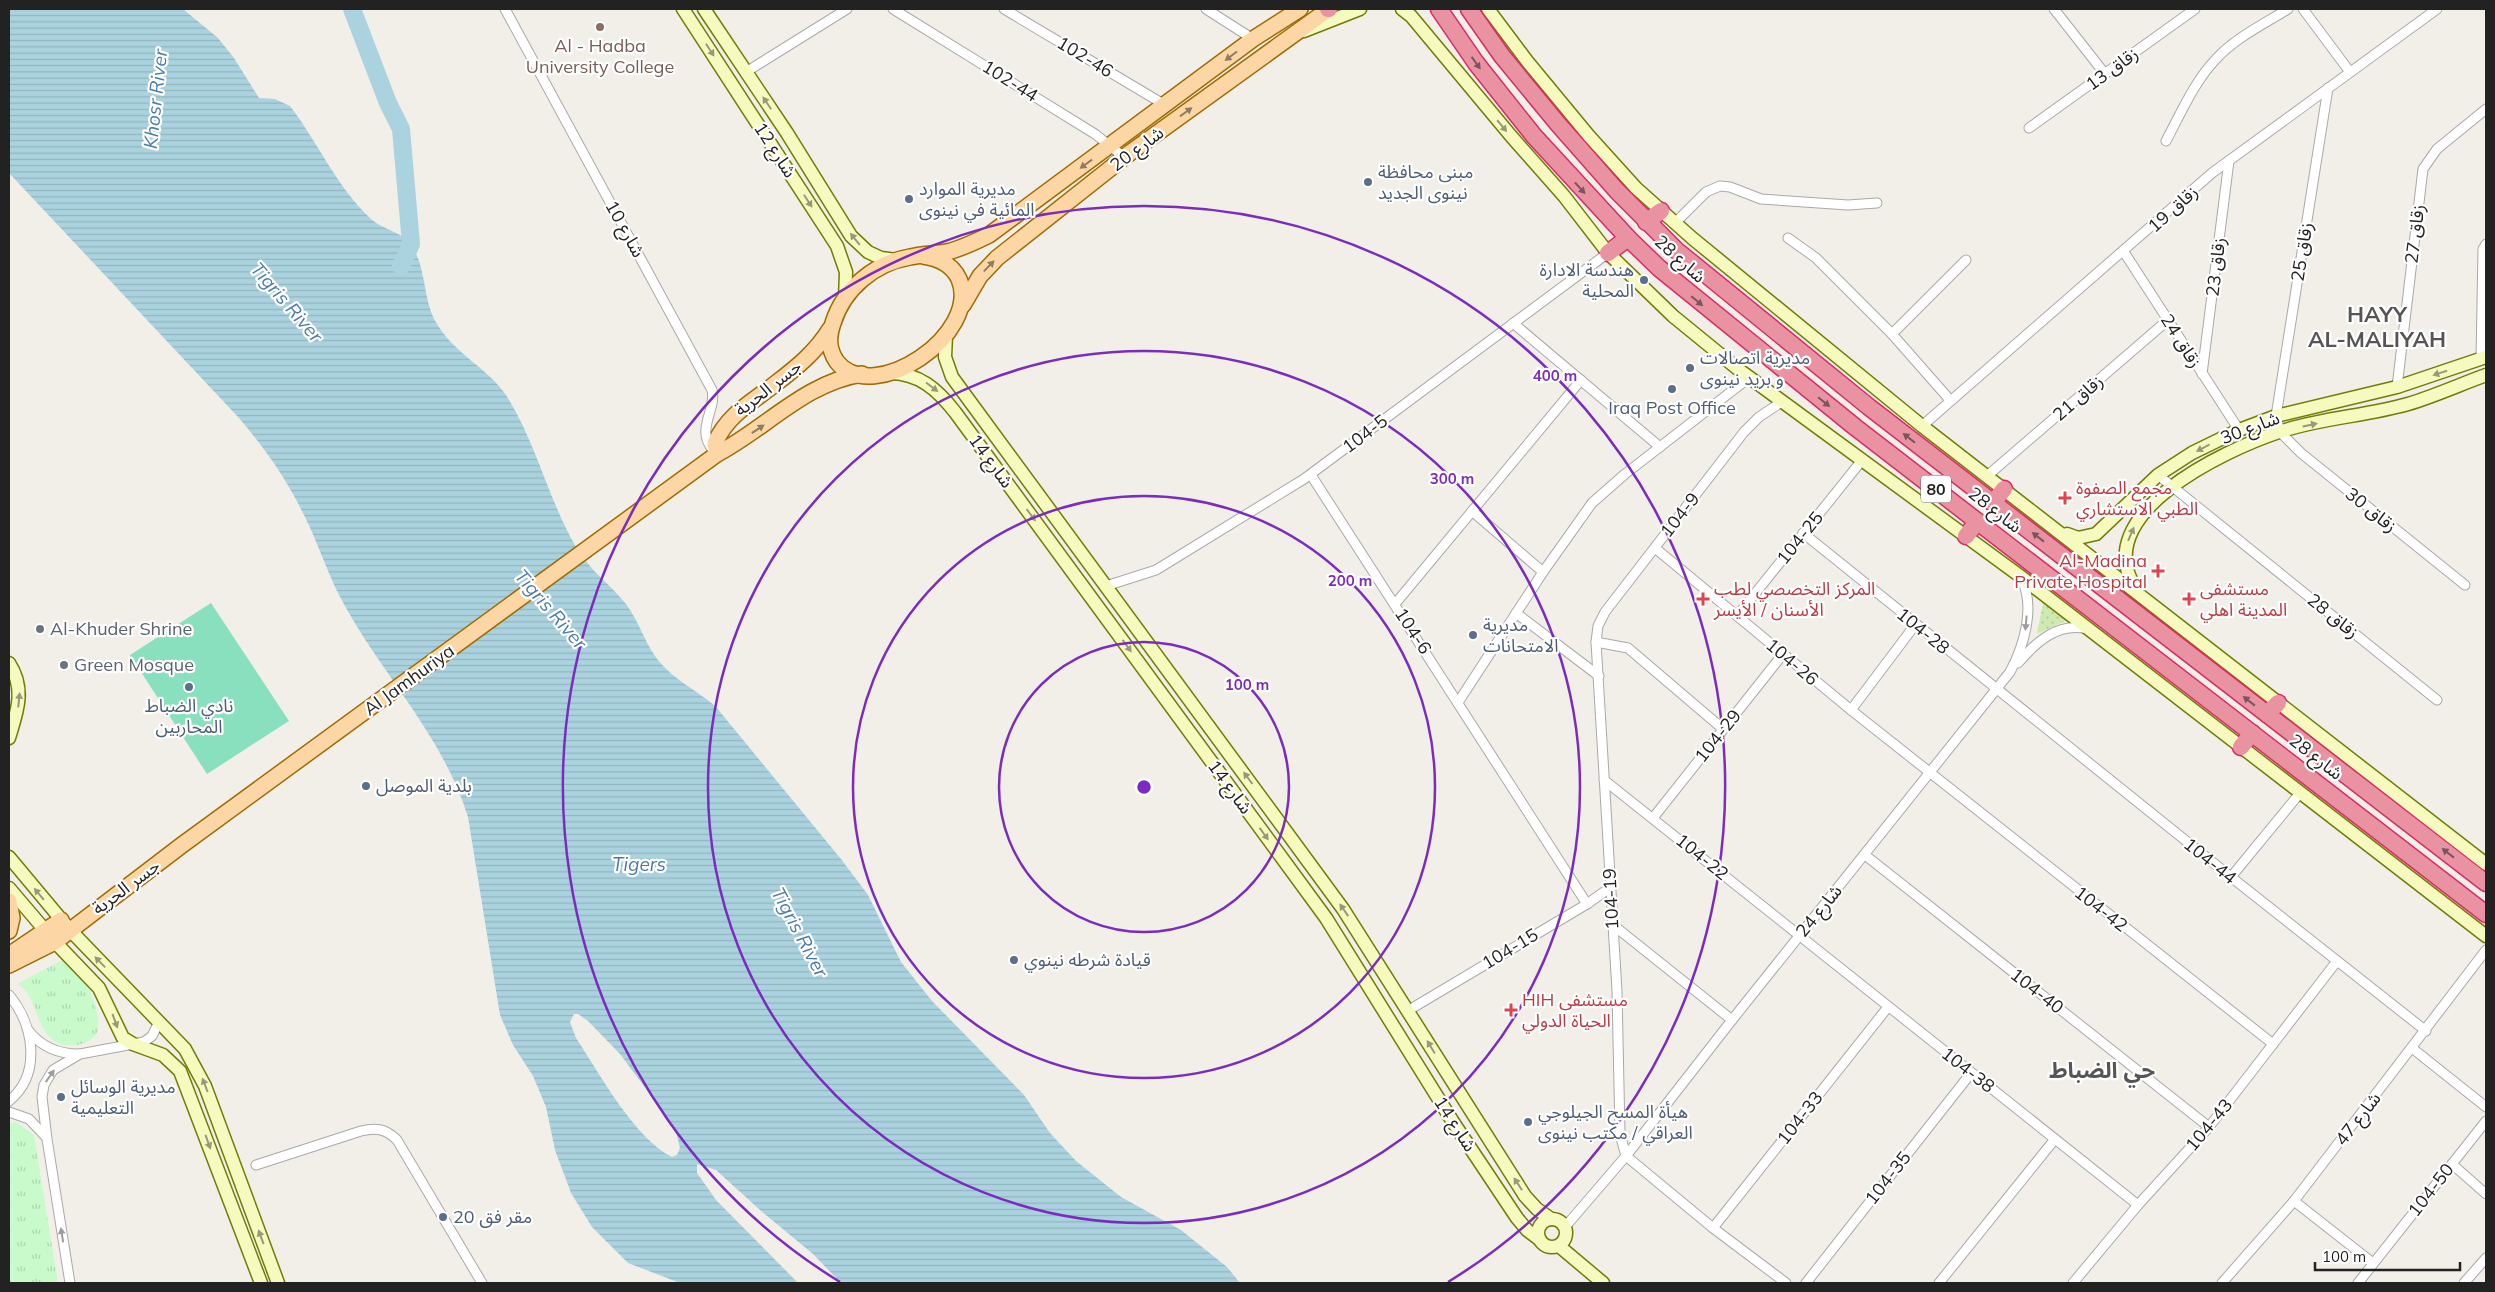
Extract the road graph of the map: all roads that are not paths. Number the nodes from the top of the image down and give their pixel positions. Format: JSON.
{"nodes":[{"id":1,"x":504,"y":9,"type":"edge"},
{"id":2,"x":684,"y":9,"type":"edge"},
{"id":3,"x":704,"y":9,"type":"edge"},
{"id":4,"x":847,"y":9,"type":"edge"},
{"id":5,"x":893,"y":9,"type":"edge"},
{"id":6,"x":1004,"y":9,"type":"edge"},
{"id":7,"x":1206,"y":9,"type":"edge"},
{"id":8,"x":1300,"y":9,"type":"edge"},
{"id":9,"x":1329,"y":9,"type":"edge"},
{"id":10,"x":1360,"y":9,"type":"edge"},
{"id":11,"x":1402,"y":9,"type":"edge"},
{"id":12,"x":1428,"y":9,"type":"edge"},
{"id":13,"x":1439,"y":9,"type":"edge"},
{"id":14,"x":1469,"y":9,"type":"edge"},
{"id":15,"x":1488,"y":9,"type":"edge"},
{"id":16,"x":2054,"y":9,"type":"edge"},
{"id":17,"x":2196,"y":9,"type":"edge"},
{"id":18,"x":2288,"y":9,"type":"edge"},
{"id":19,"x":2303,"y":9,"type":"edge"},
{"id":20,"x":2437,"y":9,"type":"edge"},
{"id":21,"x":1456,"y":35,"type":"junction"},
{"id":22,"x":1253,"y":39,"type":"junction"},
{"id":23,"x":1279,"y":44,"type":"junction"},
{"id":24,"x":746,"y":72,"type":"junction"},
{"id":25,"x":2350,"y":72,"type":"junction"},
{"id":26,"x":2105,"y":74,"type":"junction"},
{"id":27,"x":2328,"y":88,"type":"junction"},
{"id":28,"x":1165,"y":105,"type":"junction"},
{"id":29,"x":2486,"y":110,"type":"edge"},
{"id":30,"x":2029,"y":128,"type":"dead end"},
{"id":31,"x":2166,"y":141,"type":"dead end"},
{"id":32,"x":1111,"y":145,"type":"junction"},
{"id":33,"x":1124,"y":157,"type":"junction"},
{"id":34,"x":2229,"y":161,"type":"junction"},
{"id":35,"x":1877,"y":203,"type":"dead end"},
{"id":36,"x":1661,"y":211,"type":"junction"},
{"id":37,"x":1646,"y":222,"type":"junction"},
{"id":38,"x":1675,"y":223,"type":"junction"},
{"id":39,"x":1628,"y":238,"type":"junction"},
{"id":40,"x":1788,"y":238,"type":"dead end"},
{"id":41,"x":2486,"y":244,"type":"edge"},
{"id":42,"x":2124,"y":252,"type":"junction"},
{"id":43,"x":1608,"y":253,"type":"junction"},
{"id":44,"x":923,"y":256,"type":"junction"},
{"id":45,"x":896,"y":260,"type":"junction"},
{"id":46,"x":1966,"y":260,"type":"dead end"},
{"id":47,"x":845,"y":299,"type":"junction"},
{"id":48,"x":962,"y":306,"type":"junction"},
{"id":49,"x":2168,"y":320,"type":"junction"},
{"id":50,"x":1513,"y":323,"type":"junction"},
{"id":51,"x":832,"y":326,"type":"junction"},
{"id":52,"x":1892,"y":334,"type":"junction"},
{"id":53,"x":946,"y":336,"type":"junction"},
{"id":54,"x":2484,"y":358,"type":"edge"},
{"id":55,"x":886,"y":372,"type":"junction"},
{"id":56,"x":862,"y":374,"type":"junction"},
{"id":57,"x":2202,"y":374,"type":"junction"},
{"id":58,"x":2486,"y":375,"type":"edge"},
{"id":59,"x":1750,"y":377,"type":"junction"},
{"id":60,"x":1581,"y":380,"type":"junction"},
{"id":61,"x":2396,"y":387,"type":"junction"},
{"id":62,"x":1950,"y":400,"type":"junction"},
{"id":63,"x":1783,"y":401,"type":"junction"},
{"id":64,"x":1869,"y":407,"type":"junction"},
{"id":65,"x":2276,"y":416,"type":"junction"},
{"id":66,"x":1922,"y":426,"type":"junction"},
{"id":67,"x":1855,"y":427,"type":"junction"},
{"id":68,"x":2239,"y":430,"type":"junction"},
{"id":69,"x":2280,"y":432,"type":"junction"},
{"id":70,"x":1660,"y":447,"type":"junction"},
{"id":71,"x":717,"y":454,"type":"junction"},
{"id":72,"x":1864,"y":459,"type":"junction"},
{"id":73,"x":1311,"y":475,"type":"junction"},
{"id":74,"x":2158,"y":475,"type":"junction"},
{"id":75,"x":1987,"y":476,"type":"junction"},
{"id":76,"x":2172,"y":487,"type":"junction"},
{"id":77,"x":2004,"y":489,"type":"junction"},
{"id":78,"x":1993,"y":503,"type":"junction"},
{"id":79,"x":1472,"y":511,"type":"junction"},
{"id":80,"x":636,"y":515,"type":"joint"},
{"id":81,"x":2044,"y":520,"type":"junction"},
{"id":82,"x":1978,"y":522,"type":"junction"},
{"id":83,"x":1804,"y":534,"type":"junction"},
{"id":84,"x":1966,"y":536,"type":"junction"},
{"id":85,"x":1655,"y":548,"type":"junction"},
{"id":86,"x":1543,"y":572,"type":"junction"},
{"id":87,"x":2020,"y":576,"type":"junction"},
{"id":88,"x":2465,"y":585,"type":"dead end"},
{"id":89,"x":1106,"y":586,"type":"junction"},
{"id":90,"x":2140,"y":595,"type":"junction"},
{"id":91,"x":1395,"y":604,"type":"junction"},
{"id":92,"x":1516,"y":614,"type":"junction"},
{"id":93,"x":1737,"y":616,"type":"junction"},
{"id":94,"x":1915,"y":625,"type":"junction"},
{"id":95,"x":2088,"y":630,"type":"junction"},
{"id":96,"x":1596,"y":642,"type":"junction"},
{"id":97,"x":1783,"y":654,"type":"junction"},
{"id":98,"x":9,"y":664,"type":"edge"},
{"id":99,"x":2010,"y":672,"type":"junction"},
{"id":100,"x":1599,"y":676,"type":"junction"},
{"id":101,"x":1996,"y":689,"type":"junction"},
{"id":102,"x":2438,"y":700,"type":"dead end"},
{"id":103,"x":1459,"y":701,"type":"junction"},
{"id":104,"x":2272,"y":709,"type":"junction"},
{"id":105,"x":1851,"y":710,"type":"junction"},
{"id":106,"x":1724,"y":729,"type":"junction"},
{"id":107,"x":2252,"y":733,"type":"junction"},
{"id":108,"x":9,"y":738,"type":"edge"},
{"id":109,"x":2241,"y":748,"type":"junction"},
{"id":110,"x":1930,"y":773,"type":"junction"},
{"id":111,"x":1604,"y":780,"type":"junction"},
{"id":112,"x":2300,"y":793,"type":"junction"},
{"id":113,"x":1653,"y":818,"type":"junction"},
{"id":114,"x":182,"y":845,"type":"joint"},
{"id":115,"x":1865,"y":855,"type":"junction"},
{"id":116,"x":9,"y":857,"type":"edge"},
{"id":117,"x":2486,"y":864,"type":"edge"},
{"id":118,"x":2231,"y":877,"type":"junction"},
{"id":119,"x":2486,"y":883,"type":"edge"},
{"id":120,"x":1611,"y":887,"type":"junction"},
{"id":121,"x":9,"y":888,"type":"edge"},
{"id":122,"x":9,"y":901,"type":"edge"},
{"id":123,"x":1587,"y":904,"type":"junction"},
{"id":124,"x":2486,"y":914,"type":"edge"},
{"id":125,"x":66,"y":925,"type":"junction"},
{"id":126,"x":1613,"y":925,"type":"junction"},
{"id":127,"x":9,"y":931,"type":"edge"},
{"id":128,"x":1799,"y":935,"type":"junction"},
{"id":129,"x":50,"y":936,"type":"junction"},
{"id":130,"x":2486,"y":936,"type":"edge"},
{"id":131,"x":2486,"y":950,"type":"edge"},
{"id":132,"x":9,"y":955,"type":"edge"},
{"id":133,"x":2337,"y":961,"type":"junction"},
{"id":134,"x":9,"y":965,"type":"edge"},
{"id":135,"x":9,"y":995,"type":"edge"},
{"id":136,"x":1888,"y":1007,"type":"junction"},
{"id":137,"x":1409,"y":1010,"type":"junction"},
{"id":138,"x":1732,"y":1020,"type":"junction"},
{"id":139,"x":159,"y":1022,"type":"junction"},
{"id":140,"x":26,"y":1027,"type":"junction"},
{"id":141,"x":2426,"y":1031,"type":"junction"},
{"id":142,"x":133,"y":1044,"type":"junction"},
{"id":143,"x":2273,"y":1044,"type":"junction"},
{"id":144,"x":2412,"y":1048,"type":"junction"},
{"id":145,"x":80,"y":1054,"type":"junction"},
{"id":146,"x":1971,"y":1073,"type":"junction"},
{"id":147,"x":9,"y":1101,"type":"edge"},
{"id":148,"x":2486,"y":1107,"type":"edge"},
{"id":149,"x":9,"y":1112,"type":"edge"},
{"id":150,"x":2486,"y":1121,"type":"edge"},
{"id":151,"x":2209,"y":1127,"type":"junction"},
{"id":152,"x":47,"y":1139,"type":"junction"},
{"id":153,"x":2055,"y":1139,"type":"junction"},
{"id":154,"x":1626,"y":1156,"type":"junction"},
{"id":155,"x":2452,"y":1164,"type":"junction"},
{"id":156,"x":256,"y":1165,"type":"dead end"},
{"id":157,"x":2486,"y":1194,"type":"edge"},
{"id":158,"x":2294,"y":1201,"type":"junction"},
{"id":159,"x":2138,"y":1205,"type":"junction"},
{"id":160,"x":1551,"y":1219,"type":"junction"},
{"id":161,"x":1565,"y":1227,"type":"junction"},
{"id":162,"x":1712,"y":1228,"type":"junction"},
{"id":163,"x":1539,"y":1239,"type":"junction"},
{"id":164,"x":1559,"y":1246,"type":"junction"},
{"id":165,"x":2486,"y":1258,"type":"edge"},
{"id":166,"x":2373,"y":1263,"type":"junction"},
{"id":167,"x":70,"y":1283,"type":"edge"},
{"id":168,"x":261,"y":1283,"type":"edge"},
{"id":169,"x":278,"y":1283,"type":"edge"},
{"id":170,"x":482,"y":1283,"type":"edge"},
{"id":171,"x":1603,"y":1283,"type":"edge"},
{"id":172,"x":1786,"y":1283,"type":"edge"},
{"id":173,"x":1806,"y":1283,"type":"edge"},
{"id":174,"x":1939,"y":1283,"type":"edge"},
{"id":175,"x":2073,"y":1283,"type":"edge"},
{"id":176,"x":2222,"y":1283,"type":"edge"},
{"id":177,"x":2358,"y":1283,"type":"edge"},
{"id":178,"x":2464,"y":1283,"type":"edge"}],
"edges":[{"from":1,"to":71,"type":"street","name":"شارع 10"},
{"from":2,"to":47,"type":"main road","name":"شارع 12","one_way":true},
{"from":3,"to":24,"type":"main road","name":"شارع 12"},
{"from":4,"to":24,"type":"street"},
{"from":5,"to":32,"type":"street","name":"102-44"},
{"from":6,"to":28,"type":"street","name":"102-46"},
{"from":7,"to":22,"type":"street"},
{"from":8,"to":22,"type":"main road","name":"شارع 20"},
{"from":9,"to":23,"type":"main road","name":"شارع 20"},
{"from":10,"to":23,"type":"main road"},
{"from":11,"to":43,"type":"main road","one_way":true},
{"from":12,"to":21,"type":"highway"},
{"from":13,"to":21,"type":"highway","name":"شارع 28","number":"80"},
{"from":14,"to":37,"type":"highway","name":"شارع 28","number":"80"},
{"from":15,"to":36,"type":"main road"},
{"from":16,"to":26,"type":"street"},
{"from":17,"to":26,"type":"street","name":"زقاق 13"},
{"from":18,"to":31,"type":"street"},
{"from":19,"to":25,"type":"street"},
{"from":20,"to":25,"type":"street","name":"زقاق 19"},
{"from":21,"to":39,"type":"highway","name":"شارع 28","number":"80","one_way":true},
{"from":22,"to":28,"type":"main road","name":"شارع 20","one_way":true},
{"from":33,"to":23,"type":"main road","name":"شارع 20","one_way":true},
{"from":45,"to":24,"type":"main road","name":"شارع 12","one_way":true},
{"from":25,"to":27,"type":"street","name":"زقاق 19"},
{"from":26,"to":30,"type":"street","name":"زقاق 13"},
{"from":27,"to":34,"type":"street","name":"زقاق 19"},
{"from":27,"to":65,"type":"street","name":"زقاق 25"},
{"from":28,"to":32,"type":"main road","name":"شارع 20"},
{"from":29,"to":61,"type":"street","name":"زقاق 27"},
{"from":32,"to":33,"type":"street","name":"102-44"},
{"from":32,"to":44,"type":"main road","name":"شارع 20","one_way":true},
{"from":48,"to":33,"type":"main road","name":"شارع 20","one_way":true},
{"from":34,"to":42,"type":"street","name":"زقاق 19"},
{"from":34,"to":57,"type":"street","name":"زقاق 23"},
{"from":35,"to":38,"type":"street"},
{"from":36,"to":37,"type":"highway"},
{"from":36,"to":38,"type":"main road"},
{"from":37,"to":64,"type":"highway","name":"شارع 28","number":"80"},
{"from":38,"to":66,"type":"main road"},
{"from":39,"to":43,"type":"highway"},
{"from":39,"to":67,"type":"highway","name":"شارع 28","number":"80","one_way":true},
{"from":40,"to":52,"type":"street"},
{"from":41,"to":54,"type":"street"},
{"from":42,"to":49,"type":"street","name":"زقاق 24"},
{"from":42,"to":62,"type":"street","name":"زقاق 19"},
{"from":43,"to":50,"type":"street","name":"104-5"},
{"from":43,"to":59,"type":"main road"},
{"from":44,"to":45,"type":"main road"},
{"from":44,"to":48,"type":"main road"},
{"from":45,"to":47,"type":"main road"},
{"from":46,"to":52,"type":"street"},
{"from":47,"to":51,"type":"main road"},
{"from":48,"to":53,"type":"main road"},
{"from":49,"to":57,"type":"street","name":"زقاق 24"},
{"from":49,"to":75,"type":"street","name":"زقاق 21"},
{"from":50,"to":60,"type":"street"},
{"from":50,"to":73,"type":"street","name":"104-5"},
{"from":51,"to":56,"type":"main road"},
{"from":51,"to":71,"type":"main road","name":"جسر الحرية"},
{"from":52,"to":62,"type":"street"},
{"from":53,"to":55,"type":"main road"},
{"from":53,"to":89,"type":"main road","name":"شارع 14"},
{"from":54,"to":61,"type":"main road","name":"شارع 30","one_way":true},
{"from":55,"to":56,"type":"main road"},
{"from":55,"to":163,"type":"main road","name":"شارع 14","one_way":true},
{"from":71,"to":56,"type":"main road","name":"جسر الحرية","one_way":true},
{"from":57,"to":68,"type":"street","name":"زقاق 24"},
{"from":69,"to":58,"type":"main road","name":"شارع 30","one_way":true},
{"from":59,"to":63,"type":"main road"},
{"from":59,"to":70,"type":"street"},
{"from":60,"to":70,"type":"street"},
{"from":60,"to":79,"type":"street"},
{"from":61,"to":65,"type":"main road","name":"شارع 30"},
{"from":62,"to":66,"type":"street","name":"زقاق 19"},
{"from":63,"to":72,"type":"main road"},
{"from":63,"to":85,"type":"street","name":"104-9"},
{"from":64,"to":67,"type":"highway"},
{"from":78,"to":64,"type":"highway","name":"شارع 28","number":"80","one_way":true},
{"from":65,"to":68,"type":"main road","name":"شارع 30"},
{"from":65,"to":69,"type":"street"},
{"from":66,"to":75,"type":"main road"},
{"from":67,"to":82,"type":"highway","name":"شارع 28","number":"80"},
{"from":68,"to":74,"type":"main road","name":"شارع 30","one_way":true},
{"from":69,"to":76,"type":"main road","name":"شارع 30"},
{"from":69,"to":88,"type":"street","name":"زقاق 30"},
{"from":70,"to":86,"type":"street"},
{"from":71,"to":80,"type":"main road","name":"جسر الحرية"},
{"from":72,"to":83,"type":"street","name":"104-25"},
{"from":72,"to":84,"type":"main road"},
{"from":73,"to":89,"type":"street","name":"104-5"},
{"from":73,"to":91,"type":"street","name":"104-6"},
{"from":74,"to":76,"type":"street","name":"زقاق 28"},
{"from":74,"to":81,"type":"main road","name":"شارع 30"},
{"from":75,"to":77,"type":"main road"},
{"from":90,"to":76,"type":"main road","name":"شارع 30","one_way":true},
{"from":76,"to":102,"type":"street","name":"زقاق 28"},
{"from":77,"to":78,"type":"highway"},
{"from":77,"to":81,"type":"main road"},
{"from":104,"to":78,"type":"highway","name":"شارع 28","number":"80","one_way":true},
{"from":79,"to":86,"type":"street"},
{"from":79,"to":91,"type":"street"},
{"from":80,"to":114,"type":"main road","name":"Al Jamhuriya"},
{"from":81,"to":90,"type":"main road"},
{"from":82,"to":84,"type":"highway"},
{"from":82,"to":107,"type":"highway","name":"شارع 28","number":"80"},
{"from":83,"to":93,"type":"street","name":"104-25"},
{"from":83,"to":94,"type":"street","name":"104-28"},
{"from":84,"to":87,"type":"main road"},
{"from":85,"to":93,"type":"street","name":"104-26"},
{"from":85,"to":96,"type":"street","name":"104-9"},
{"from":86,"to":92,"type":"street"},
{"from":87,"to":95,"type":"main road"},
{"from":87,"to":99,"type":"street","name":"شارع 24","one_way":true},
{"from":137,"to":89,"type":"main road","name":"شارع 14","one_way":true},
{"from":90,"to":104,"type":"main road"},
{"from":91,"to":103,"type":"street","name":"104-6"},
{"from":92,"to":100,"type":"street"},
{"from":92,"to":103,"type":"street"},
{"from":93,"to":97,"type":"street","name":"104-26"},
{"from":94,"to":101,"type":"street","name":"104-28"},
{"from":94,"to":105,"type":"street"},
{"from":95,"to":99,"type":"street"},
{"from":95,"to":109,"type":"main road"},
{"from":96,"to":100,"type":"street","name":"104-19"},
{"from":96,"to":106,"type":"street"},
{"from":97,"to":105,"type":"street","name":"104-26"},
{"from":97,"to":106,"type":"street","name":"104-29"},
{"from":108,"to":98,"type":"main road","one_way":true},
{"from":99,"to":101,"type":"street","name":"شارع 24"},
{"from":100,"to":111,"type":"street","name":"104-19"},
{"from":101,"to":110,"type":"street","name":"شارع 24"},
{"from":101,"to":118,"type":"street","name":"104-44"},
{"from":103,"to":123,"type":"street","name":"104-6"},
{"from":104,"to":117,"type":"main road"},
{"from":119,"to":104,"type":"highway","name":"شارع 28","number":"80","one_way":true},
{"from":105,"to":110,"type":"street","name":"104-26"},
{"from":106,"to":113,"type":"street","name":"104-29"},
{"from":107,"to":109,"type":"highway"},
{"from":107,"to":124,"type":"highway","name":"شارع 28","number":"80"},
{"from":109,"to":112,"type":"main road"},
{"from":110,"to":115,"type":"street","name":"شارع 24"},
{"from":110,"to":143,"type":"street","name":"104-42"},
{"from":111,"to":113,"type":"street","name":"104-22"},
{"from":111,"to":120,"type":"street","name":"104-19"},
{"from":112,"to":118,"type":"street"},
{"from":112,"to":130,"type":"main road"},
{"from":113,"to":128,"type":"street","name":"104-22"},
{"from":114,"to":125,"type":"main road","name":"جسر الحرية"},
{"from":115,"to":128,"type":"street","name":"شارع 24"},
{"from":115,"to":151,"type":"street","name":"104-40"},
{"from":125,"to":116,"type":"main road","one_way":true},
{"from":118,"to":133,"type":"street","name":"104-44"},
{"from":120,"to":123,"type":"street","name":"104-15"},
{"from":120,"to":126,"type":"street","name":"104-19"},
{"from":121,"to":129,"type":"main road"},
{"from":122,"to":127,"type":"main road"},
{"from":123,"to":137,"type":"street","name":"104-15"},
{"from":125,"to":129,"type":"main road","name":"جسر الحرية"},
{"from":139,"to":125,"type":"main road","one_way":true},
{"from":126,"to":138,"type":"street"},
{"from":126,"to":154,"type":"street","name":"104-19"},
{"from":128,"to":136,"type":"street","name":"104-38"},
{"from":128,"to":138,"type":"street","name":"شارع 24"},
{"from":129,"to":132,"type":"main road"},
{"from":129,"to":134,"type":"main road"},
{"from":129,"to":142,"type":"main road","one_way":true},
{"from":131,"to":141,"type":"street","name":"شارع 47"},
{"from":133,"to":141,"type":"street","name":"104-44"},
{"from":133,"to":143,"type":"street","name":"104-43"},
{"from":135,"to":140,"type":"street"},
{"from":136,"to":146,"type":"street","name":"104-38"},
{"from":136,"to":162,"type":"street","name":"104-33"},
{"from":160,"to":137,"type":"main road","name":"شارع 14","one_way":true},
{"from":138,"to":154,"type":"street","name":"شارع 24"},
{"from":139,"to":142,"type":"street"},
{"from":169,"to":139,"type":"main road","one_way":true},
{"from":140,"to":145,"type":"street"},
{"from":140,"to":147,"type":"street"},
{"from":141,"to":144,"type":"street","name":"شارع 47"},
{"from":142,"to":145,"type":"street"},
{"from":142,"to":168,"type":"main road","one_way":true},
{"from":143,"to":151,"type":"street","name":"104-43"},
{"from":144,"to":148,"type":"street"},
{"from":144,"to":158,"type":"street","name":"شارع 47"},
{"from":152,"to":145,"type":"street","one_way":true},
{"from":146,"to":153,"type":"street","name":"104-38"},
{"from":146,"to":173,"type":"street","name":"104-35"},
{"from":149,"to":152,"type":"street"},
{"from":150,"to":155,"type":"street","name":"104-50"},
{"from":151,"to":159,"type":"street","name":"104-43"},
{"from":167,"to":152,"type":"street","one_way":true},
{"from":153,"to":159,"type":"street","name":"104-38"},
{"from":153,"to":174,"type":"street"},
{"from":154,"to":161,"type":"street","name":"شارع 24"},
{"from":154,"to":162,"type":"street"},
{"from":155,"to":157,"type":"street"},
{"from":155,"to":166,"type":"street","name":"104-50"},
{"from":156,"to":170,"type":"street"},
{"from":158,"to":166,"type":"street"},
{"from":158,"to":176,"type":"street","name":"شارع 47"},
{"from":159,"to":175,"type":"street","name":"104-43"},
{"from":160,"to":161,"type":"main road"},
{"from":160,"to":163,"type":"main road"},
{"from":161,"to":164,"type":"main road"},
{"from":162,"to":172,"type":"street"},
{"from":163,"to":164,"type":"main road"},
{"from":164,"to":171,"type":"main road"},
{"from":165,"to":178,"type":"street"},
{"from":166,"to":177,"type":"street","name":"104-50"}]}
